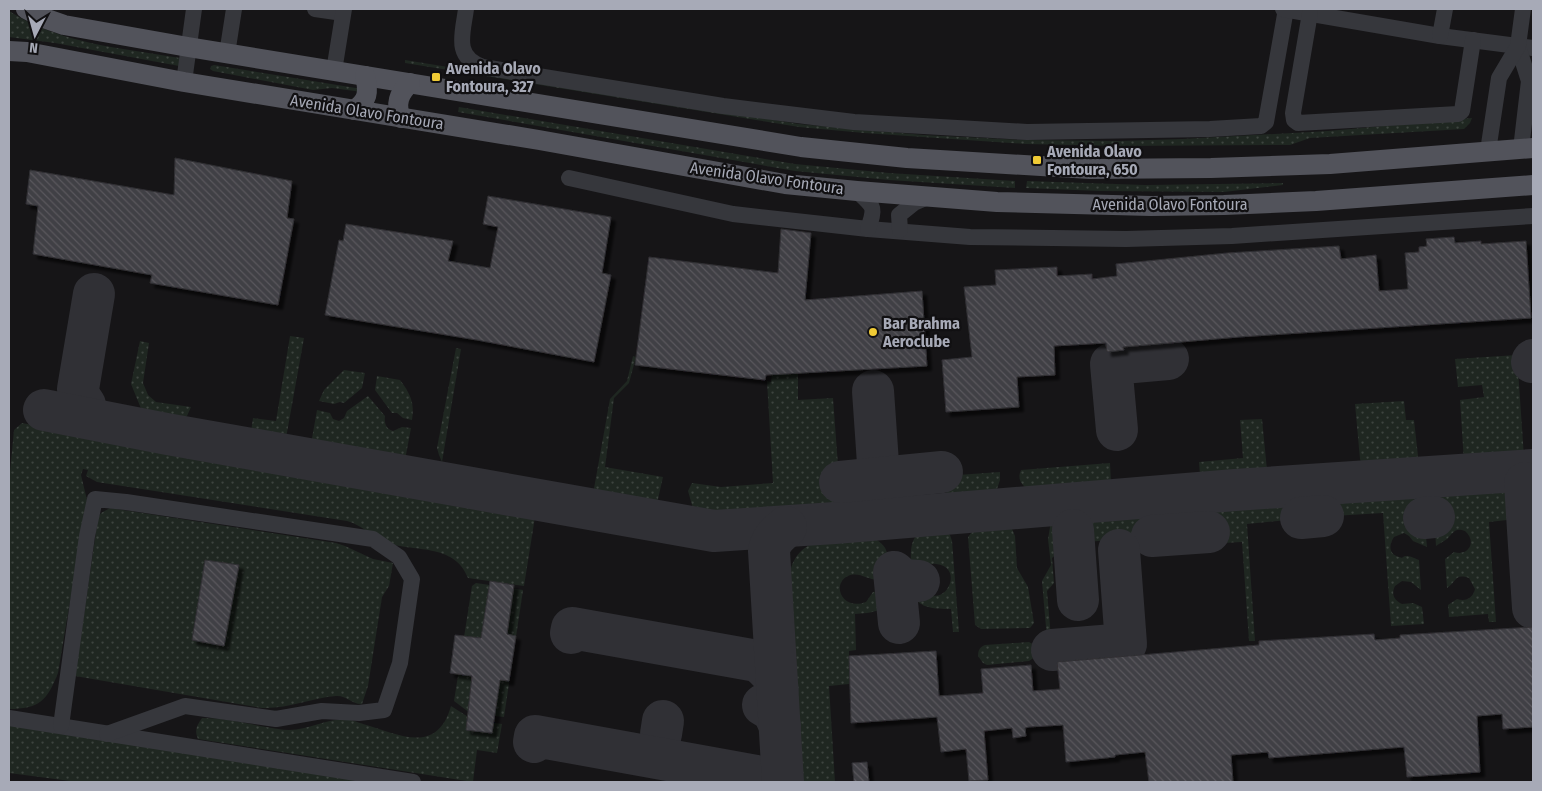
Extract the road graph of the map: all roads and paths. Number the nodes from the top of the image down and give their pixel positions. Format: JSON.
{"nodes":[{"id":1,"x":26,"y":9,"type":"edge"},
{"id":2,"x":194,"y":9,"type":"edge"},
{"id":3,"x":234,"y":9,"type":"edge"},
{"id":4,"x":322,"y":9,"type":"edge"},
{"id":5,"x":466,"y":9,"type":"edge"},
{"id":6,"x":1285,"y":9,"type":"edge"},
{"id":7,"x":1445,"y":9,"type":"edge"},
{"id":8,"x":1523,"y":9,"type":"edge"},
{"id":9,"x":344,"y":11,"type":"edge"},
{"id":10,"x":1310,"y":13,"type":"junction"},
{"id":11,"x":1440,"y":36,"type":"junction"},
{"id":12,"x":1473,"y":40,"type":"junction"},
{"id":13,"x":1526,"y":47,"type":"edge"},
{"id":14,"x":188,"y":48,"type":"junction"},
{"id":15,"x":9,"y":51,"type":"edge"},
{"id":16,"x":227,"y":54,"type":"junction"},
{"id":17,"x":334,"y":71,"type":"junction"},
{"id":18,"x":365,"y":76,"type":"junction"},
{"id":19,"x":184,"y":82,"type":"junction"},
{"id":20,"x":410,"y":83,"type":"junction"},
{"id":21,"x":354,"y":110,"type":"junction"},
{"id":22,"x":401,"y":118,"type":"junction"},
{"id":23,"x":1527,"y":149,"type":"edge"},
{"id":24,"x":1488,"y":151,"type":"junction"},
{"id":25,"x":569,"y":178,"type":"dead end"},
{"id":26,"x":1533,"y":186,"type":"edge"},
{"id":27,"x":857,"y":191,"type":"junction"},
{"id":28,"x":928,"y":197,"type":"junction"},
{"id":29,"x":1533,"y":216,"type":"edge"},
{"id":30,"x":868,"y":229,"type":"junction"},
{"id":31,"x":900,"y":230,"type":"junction"},
{"id":32,"x":9,"y":718,"type":"edge"},
{"id":33,"x":61,"y":726,"type":"junction"},
{"id":34,"x":107,"y":734,"type":"junction"},
{"id":35,"x":413,"y":782,"type":"edge"}],
"edges":[{"from":1,"to":14,"type":"main road"},
{"from":2,"to":14,"type":"lane"},
{"from":3,"to":16,"type":"lane"},
{"from":4,"to":9,"type":"lane"},
{"from":5,"to":6,"type":"lane"},
{"from":6,"to":10,"type":"lane"},
{"from":7,"to":11,"type":"lane"},
{"from":8,"to":13,"type":"lane"},
{"from":9,"to":17,"type":"lane"},
{"from":10,"to":11,"type":"lane"},
{"from":10,"to":12,"type":"lane"},
{"from":11,"to":12,"type":"lane"},
{"from":12,"to":13,"type":"lane"},
{"from":13,"to":23,"type":"lane"},
{"from":13,"to":24,"type":"lane"},
{"from":14,"to":16,"type":"main road"},
{"from":14,"to":19,"type":"lane"},
{"from":15,"to":19,"type":"main road","name":"Avenida Olavo Fontoura"},
{"from":16,"to":17,"type":"main road"},
{"from":17,"to":18,"type":"main road"},
{"from":18,"to":20,"type":"main road"},
{"from":18,"to":21,"type":"main road"},
{"from":19,"to":21,"type":"main road","name":"Avenida Olavo Fontoura"},
{"from":20,"to":22,"type":"main road"},
{"from":20,"to":24,"type":"main road"},
{"from":21,"to":22,"type":"main road","name":"Avenida Olavo Fontoura"},
{"from":22,"to":27,"type":"main road","name":"Avenida Olavo Fontoura"},
{"from":23,"to":24,"type":"main road"},
{"from":25,"to":30,"type":"lane"},
{"from":26,"to":28,"type":"main road","name":"Avenida Olavo Fontoura"},
{"from":27,"to":28,"type":"main road","name":"Avenida Olavo Fontoura"},
{"from":27,"to":30,"type":"lane"},
{"from":28,"to":31,"type":"lane"},
{"from":29,"to":31,"type":"lane"},
{"from":30,"to":31,"type":"lane"},
{"from":32,"to":33,"type":"lane"},
{"from":33,"to":34,"type":"lane"},
{"from":33,"to":34,"type":"lane"},
{"from":34,"to":35,"type":"lane"}]}
